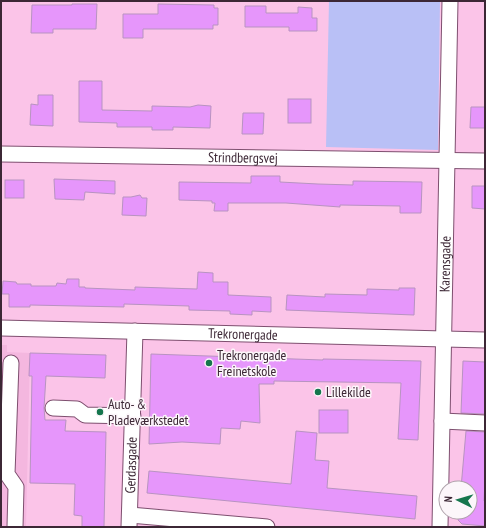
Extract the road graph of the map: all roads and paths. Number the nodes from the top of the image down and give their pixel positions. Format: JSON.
{"nodes":[{"id":1,"x":450,"y":1,"type":"edge"},
{"id":2,"x":1,"y":154,"type":"edge"},
{"id":3,"x":448,"y":161,"type":"junction"},
{"id":4,"x":485,"y":161,"type":"edge"},
{"id":5,"x":1,"y":328,"type":"edge"},
{"id":6,"x":135,"y":331,"type":"junction"},
{"id":7,"x":443,"y":339,"type":"junction"},
{"id":8,"x":485,"y":340,"type":"edge"},
{"id":9,"x":11,"y":363,"type":"dead end"},
{"id":10,"x":5,"y":384,"type":"edge"},
{"id":11,"x":53,"y":408,"type":"dead end"},
{"id":12,"x":133,"y":416,"type":"junction"},
{"id":13,"x":442,"y":421,"type":"junction"},
{"id":14,"x":485,"y":423,"type":"edge"},
{"id":15,"x":130,"y":521,"type":"edge"},
{"id":16,"x":15,"y":527,"type":"edge"},
{"id":17,"x":267,"y":527,"type":"edge"},
{"id":18,"x":440,"y":527,"type":"edge"}],
"edges":[{"from":1,"to":3,"type":"street","name":"Karensgade"},
{"from":2,"to":3,"type":"street","name":"Strindbergsvej"},
{"from":3,"to":4,"type":"street","name":"Strindbergsvej"},
{"from":3,"to":7,"type":"street","name":"Karensgade"},
{"from":5,"to":6,"type":"street","name":"Trekronergade"},
{"from":6,"to":7,"type":"street","name":"Trekronergade"},
{"from":6,"to":12,"type":"street","name":"Gerdasgade"},
{"from":7,"to":8,"type":"street","name":"Trekronergade"},
{"from":7,"to":13,"type":"street","name":"Karensgade"},
{"from":9,"to":10,"type":"street"},
{"from":10,"to":16,"type":"street"},
{"from":11,"to":12,"type":"street"},
{"from":12,"to":15,"type":"street","name":"Gerdasgade"},
{"from":13,"to":14,"type":"street"},
{"from":13,"to":18,"type":"street","name":"Karensgade"},
{"from":15,"to":17,"type":"street"}]}
